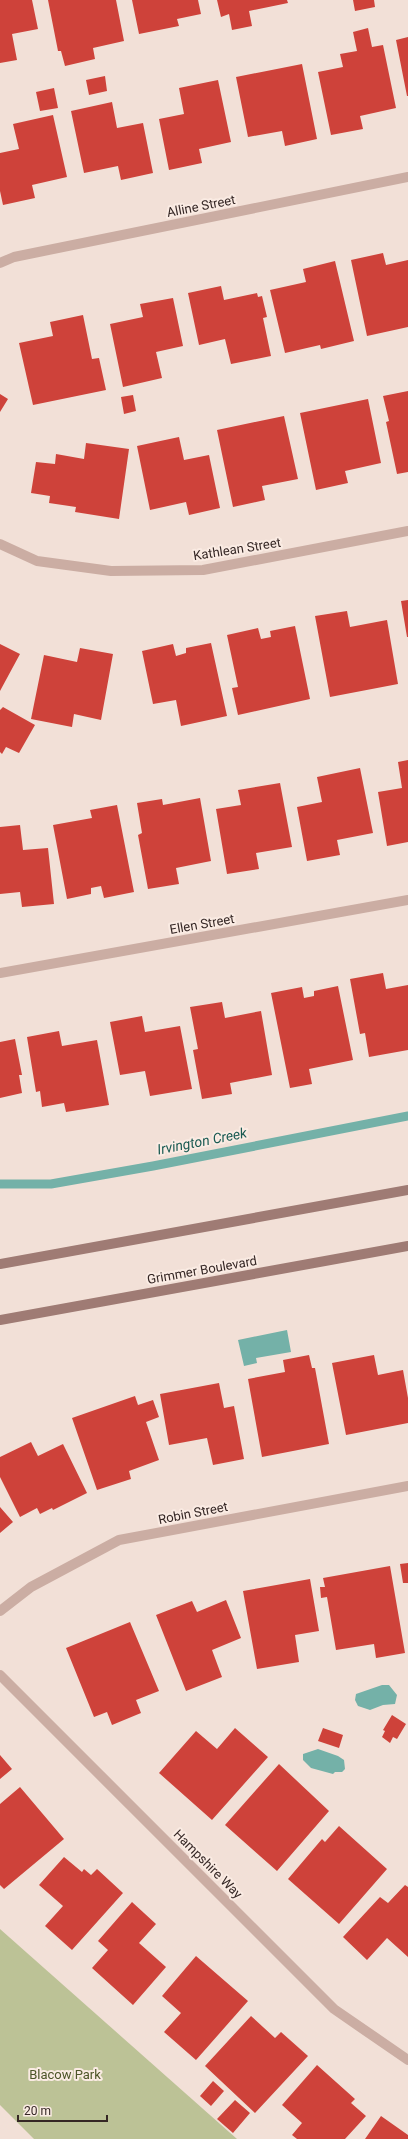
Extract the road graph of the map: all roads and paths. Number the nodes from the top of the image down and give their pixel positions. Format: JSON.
{"nodes":[{"id":1,"x":408,"y":177,"type":"edge"},
{"id":2,"x":0,"y":263,"type":"edge"},
{"id":3,"x":408,"y":531,"type":"edge"},
{"id":4,"x":0,"y":544,"type":"edge"},
{"id":5,"x":408,"y":900,"type":"edge"},
{"id":6,"x":0,"y":973,"type":"edge"},
{"id":7,"x":408,"y":1190,"type":"edge"},
{"id":8,"x":408,"y":1246,"type":"edge"},
{"id":9,"x":0,"y":1264,"type":"edge"},
{"id":10,"x":0,"y":1320,"type":"edge"},
{"id":11,"x":408,"y":1486,"type":"edge"},
{"id":12,"x":0,"y":1611,"type":"edge"},
{"id":13,"x":0,"y":1675,"type":"edge"},
{"id":14,"x":408,"y":2060,"type":"edge"}],
"edges":[{"from":1,"to":2,"type":"street","name":"Alline Street"},
{"from":3,"to":4,"type":"street","name":"Kathlean Street"},
{"from":5,"to":6,"type":"street","name":"Ellen Street"},
{"from":7,"to":9,"type":"main road"},
{"from":8,"to":10,"type":"main road","name":"Grimmer Boulevard"},
{"from":11,"to":12,"type":"street","name":"Robin Street"},
{"from":13,"to":14,"type":"street","name":"Hampshire Way"}]}
